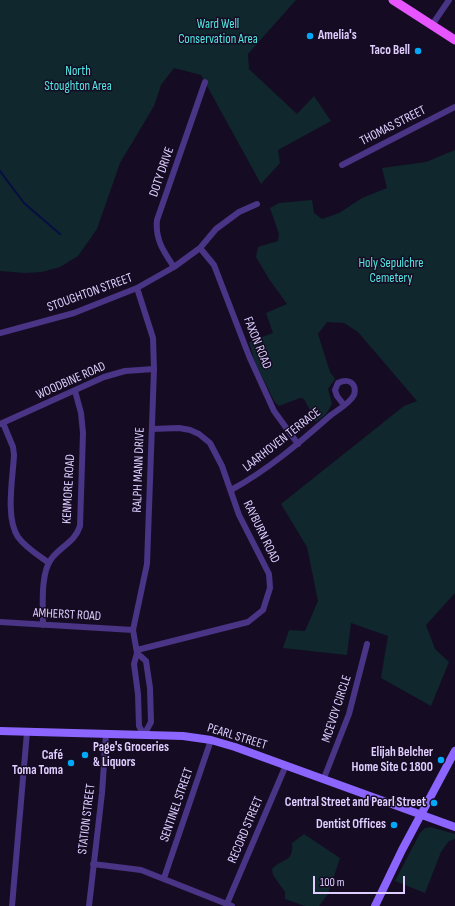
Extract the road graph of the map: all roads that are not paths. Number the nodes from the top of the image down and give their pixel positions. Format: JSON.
{"nodes":[{"id":1,"x":393,"y":0,"type":"edge"},
{"id":2,"x":449,"y":0,"type":"edge"},
{"id":3,"x":432,"y":25,"type":"junction"},
{"id":4,"x":455,"y":40,"type":"edge"},
{"id":5,"x":205,"y":82,"type":"dead end"},
{"id":6,"x":455,"y":107,"type":"edge"},
{"id":7,"x":342,"y":165,"type":"dead end"},
{"id":8,"x":258,"y":204,"type":"dead end"},
{"id":9,"x":200,"y":248,"type":"junction"},
{"id":10,"x":174,"y":268,"type":"junction"},
{"id":11,"x":137,"y":288,"type":"junction"},
{"id":12,"x":0,"y":333,"type":"edge"},
{"id":13,"x":154,"y":369,"type":"junction"},
{"id":14,"x":74,"y":391,"type":"junction"},
{"id":15,"x":344,"y":405,"type":"dead end"},
{"id":16,"x":2,"y":424,"type":"edge"},
{"id":17,"x":152,"y":429,"type":"junction"},
{"id":18,"x":298,"y":444,"type":"junction"},
{"id":19,"x":231,"y":490,"type":"junction"},
{"id":20,"x":49,"y":563,"type":"junction"},
{"id":21,"x":0,"y":622,"type":"edge"},
{"id":22,"x":43,"y":625,"type":"junction"},
{"id":23,"x":133,"y":630,"type":"junction"},
{"id":24,"x":367,"y":644,"type":"dead end"},
{"id":25,"x":137,"y":652,"type":"junction"},
{"id":26,"x":0,"y":731,"type":"edge"},
{"id":27,"x":27,"y":732,"type":"junction"},
{"id":28,"x":106,"y":734,"type":"junction"},
{"id":29,"x":144,"y":735,"type":"junction"},
{"id":30,"x":211,"y":740,"type":"junction"},
{"id":31,"x":455,"y":751,"type":"edge"},
{"id":32,"x":286,"y":765,"type":"junction"},
{"id":33,"x":324,"y":778,"type":"junction"},
{"id":34,"x":420,"y":815,"type":"junction"},
{"id":35,"x":455,"y":827,"type":"edge"},
{"id":36,"x":93,"y":864,"type":"junction"},
{"id":37,"x":164,"y":878,"type":"junction"},
{"id":38,"x":228,"y":905,"type":"edge"},
{"id":39,"x":12,"y":906,"type":"edge"},
{"id":40,"x":89,"y":906,"type":"edge"},
{"id":41,"x":375,"y":906,"type":"edge"}],
"edges":[{"from":1,"to":3,"type":"main road"},
{"from":2,"to":3,"type":"street"},
{"from":3,"to":4,"type":"main road"},
{"from":5,"to":10,"type":"street","name":"DOTY DRIVE"},
{"from":6,"to":7,"type":"street","name":"THOMAS STREET"},
{"from":8,"to":9,"type":"street","name":"STOUGHTON STREET"},
{"from":9,"to":10,"type":"street","name":"STOUGHTON STREET"},
{"from":9,"to":18,"type":"street","name":"FAXON ROAD"},
{"from":10,"to":11,"type":"street","name":"STOUGHTON STREET"},
{"from":11,"to":12,"type":"street","name":"STOUGHTON STREET"},
{"from":11,"to":13,"type":"street","name":"RALPH MANN DRIVE"},
{"from":13,"to":14,"type":"street","name":"WOODBINE ROAD"},
{"from":13,"to":17,"type":"street","name":"RALPH MANN DRIVE"},
{"from":14,"to":16,"type":"street","name":"WOODBINE ROAD"},
{"from":14,"to":20,"type":"street","name":"KENMORE ROAD"},
{"from":15,"to":18,"type":"street","name":"LAARHOVEN TERRACE"},
{"from":16,"to":20,"type":"street"},
{"from":17,"to":19,"type":"street","name":"RAYBURN ROAD"},
{"from":17,"to":23,"type":"street","name":"RALPH MANN DRIVE"},
{"from":18,"to":19,"type":"street","name":"LAARHOVEN TERRACE"},
{"from":19,"to":25,"type":"street","name":"RAYBURN ROAD"},
{"from":20,"to":22,"type":"street"},
{"from":21,"to":22,"type":"street","name":"AMHERST ROAD"},
{"from":22,"to":23,"type":"street","name":"AMHERST ROAD"},
{"from":23,"to":25,"type":"street","name":"RALPH MANN DRIVE"},
{"from":24,"to":33,"type":"street","name":"MCEVOY CIRCLE"},
{"from":25,"to":29,"type":"street","name":"RALPH MANN DRIVE"},
{"from":25,"to":29,"type":"street","name":"RALPH MANN DRIVE"},
{"from":26,"to":27,"type":"main road","name":"PEARL STREET"},
{"from":27,"to":28,"type":"main road","name":"PEARL STREET"},
{"from":27,"to":39,"type":"street"},
{"from":28,"to":29,"type":"main road","name":"PEARL STREET"},
{"from":28,"to":36,"type":"street","name":"STATION STREET"},
{"from":29,"to":30,"type":"main road","name":"PEARL STREET"},
{"from":30,"to":32,"type":"main road","name":"PEARL STREET"},
{"from":30,"to":37,"type":"street","name":"SENTINEL STREET"},
{"from":31,"to":34,"type":"main road"},
{"from":32,"to":33,"type":"main road","name":"PEARL STREET"},
{"from":32,"to":38,"type":"street","name":"RECORD STREET"},
{"from":33,"to":34,"type":"main road","name":"PEARL STREET"},
{"from":34,"to":35,"type":"main road","name":"PEARL STREET"},
{"from":34,"to":41,"type":"main road"},
{"from":36,"to":37,"type":"street"},
{"from":36,"to":40,"type":"street","name":"STATION STREET"},
{"from":37,"to":38,"type":"street"}]}
